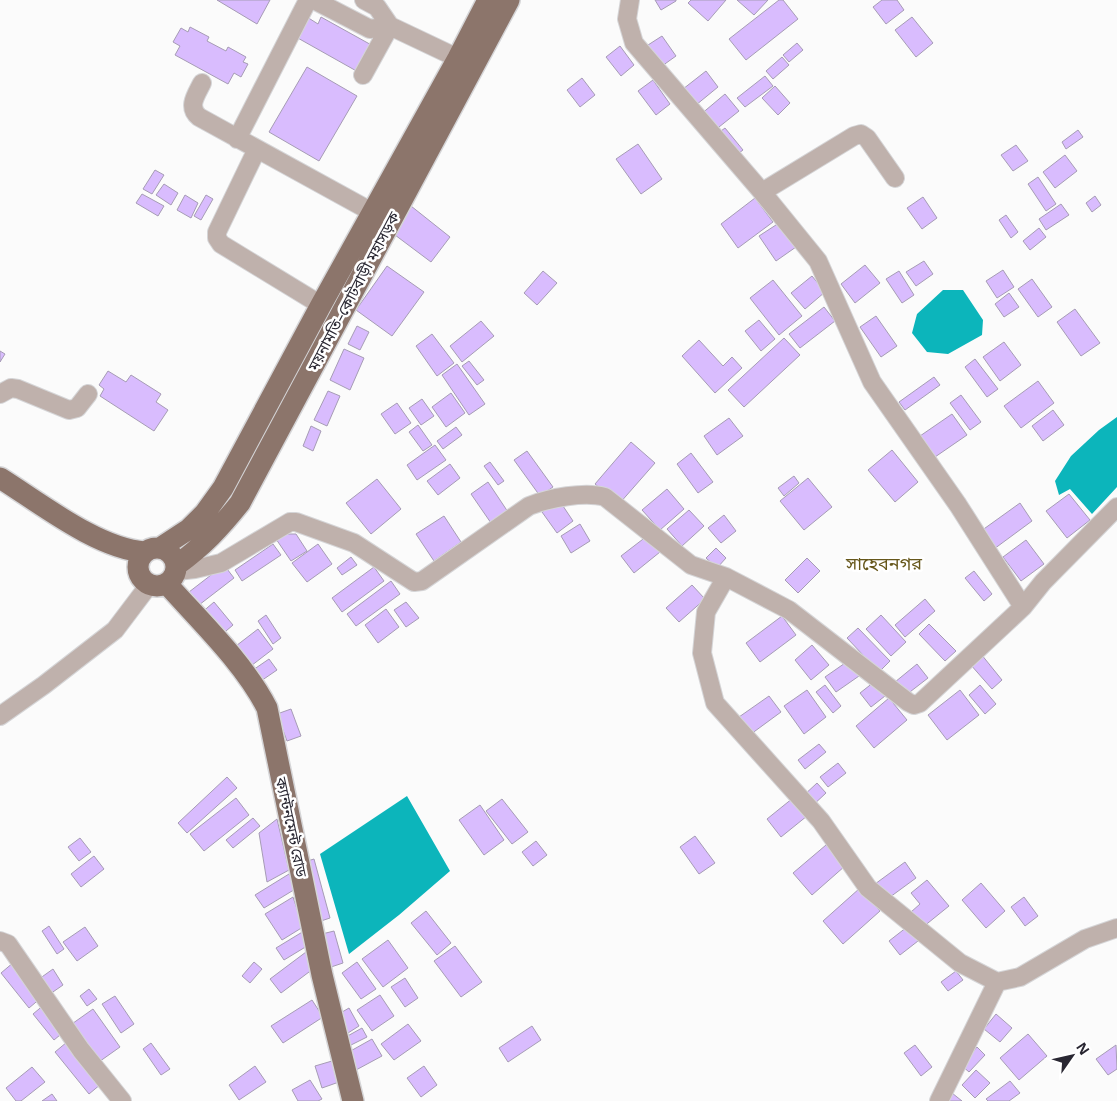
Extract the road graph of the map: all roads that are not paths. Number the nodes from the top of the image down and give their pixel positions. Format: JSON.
{"nodes":[{"id":1,"x":308,"y":0,"type":"edge"},
{"id":2,"x":314,"y":0,"type":"edge"},
{"id":3,"x":364,"y":0,"type":"edge"},
{"id":4,"x":488,"y":0,"type":"edge"},
{"id":5,"x":509,"y":0,"type":"edge"},
{"id":6,"x":630,"y":0,"type":"edge"},
{"id":7,"x":390,"y":26,"type":"junction"},
{"id":8,"x":466,"y":62,"type":"junction"},
{"id":9,"x":363,"y":76,"type":"dead end"},
{"id":10,"x":202,"y":83,"type":"dead end"},
{"id":11,"x":237,"y":139,"type":"junction"},
{"id":12,"x":257,"y":149,"type":"junction"},
{"id":13,"x":895,"y":178,"type":"dead end"},
{"id":14,"x":762,"y":192,"type":"junction"},
{"id":15,"x":372,"y":212,"type":"junction"},
{"id":16,"x":321,"y":305,"type":"junction"},
{"id":17,"x":0,"y":394,"type":"edge"},
{"id":18,"x":88,"y":394,"type":"dead end"},
{"id":19,"x":0,"y":478,"type":"edge"},
{"id":20,"x":0,"y":490,"type":"edge"},
{"id":21,"x":1117,"y":507,"type":"edge"},
{"id":22,"x":148,"y":555,"type":"junction"},
{"id":23,"x":168,"y":576,"type":"junction"},
{"id":24,"x":726,"y":577,"type":"junction"},
{"id":25,"x":1023,"y":607,"type":"junction"},
{"id":26,"x":0,"y":716,"type":"edge"},
{"id":27,"x":1117,"y":928,"type":"edge"},
{"id":28,"x":0,"y":941,"type":"edge"},
{"id":29,"x":997,"y":982,"type":"junction"},
{"id":30,"x":122,"y":1101,"type":"edge"},
{"id":31,"x":353,"y":1101,"type":"edge"},
{"id":32,"x":939,"y":1101,"type":"edge"}],
"edges":[{"from":1,"to":11,"type":"street"},
{"from":2,"to":7,"type":"street"},
{"from":3,"to":7,"type":"street"},
{"from":4,"to":8,"type":"main road","name":"ময়নামতি–কোটবাড়ী মহাসড়ক"},
{"from":5,"to":8,"type":"main road","name":"ময়নামতি–কোটবাড়ী মহাসড়ক"},
{"from":6,"to":14,"type":"street"},
{"from":7,"to":8,"type":"street"},
{"from":7,"to":9,"type":"street"},
{"from":8,"to":15,"type":"main road","name":"ময়নামতি–কোটবাড়ী মহাসড়ক"},
{"from":8,"to":23,"type":"main road","name":"ময়নামতি–কোটবাড়ী মহাসড়ক"},
{"from":10,"to":11,"type":"street"},
{"from":11,"to":12,"type":"street"},
{"from":12,"to":15,"type":"street"},
{"from":12,"to":16,"type":"street"},
{"from":13,"to":14,"type":"street"},
{"from":14,"to":25,"type":"street"},
{"from":15,"to":16,"type":"main road","name":"ময়নামতি–কোটবাড়ী মহাসড়ক"},
{"from":16,"to":22,"type":"main road","name":"ময়নামতি–কোটবাড়ী মহাসড়ক"},
{"from":17,"to":18,"type":"street"},
{"from":19,"to":22,"type":"main road"},
{"from":20,"to":22,"type":"main road"},
{"from":21,"to":25,"type":"street"},
{"from":22,"to":23,"type":"main road"},
{"from":22,"to":23,"type":"main road"},
{"from":23,"to":24,"type":"street"},
{"from":23,"to":26,"type":"street"},
{"from":23,"to":31,"type":"main road","name":"ক্যান্টনমেন্ট রোড"},
{"from":24,"to":25,"type":"street"},
{"from":24,"to":29,"type":"street"},
{"from":27,"to":29,"type":"street"},
{"from":28,"to":30,"type":"street"},
{"from":29,"to":32,"type":"street"}]}
